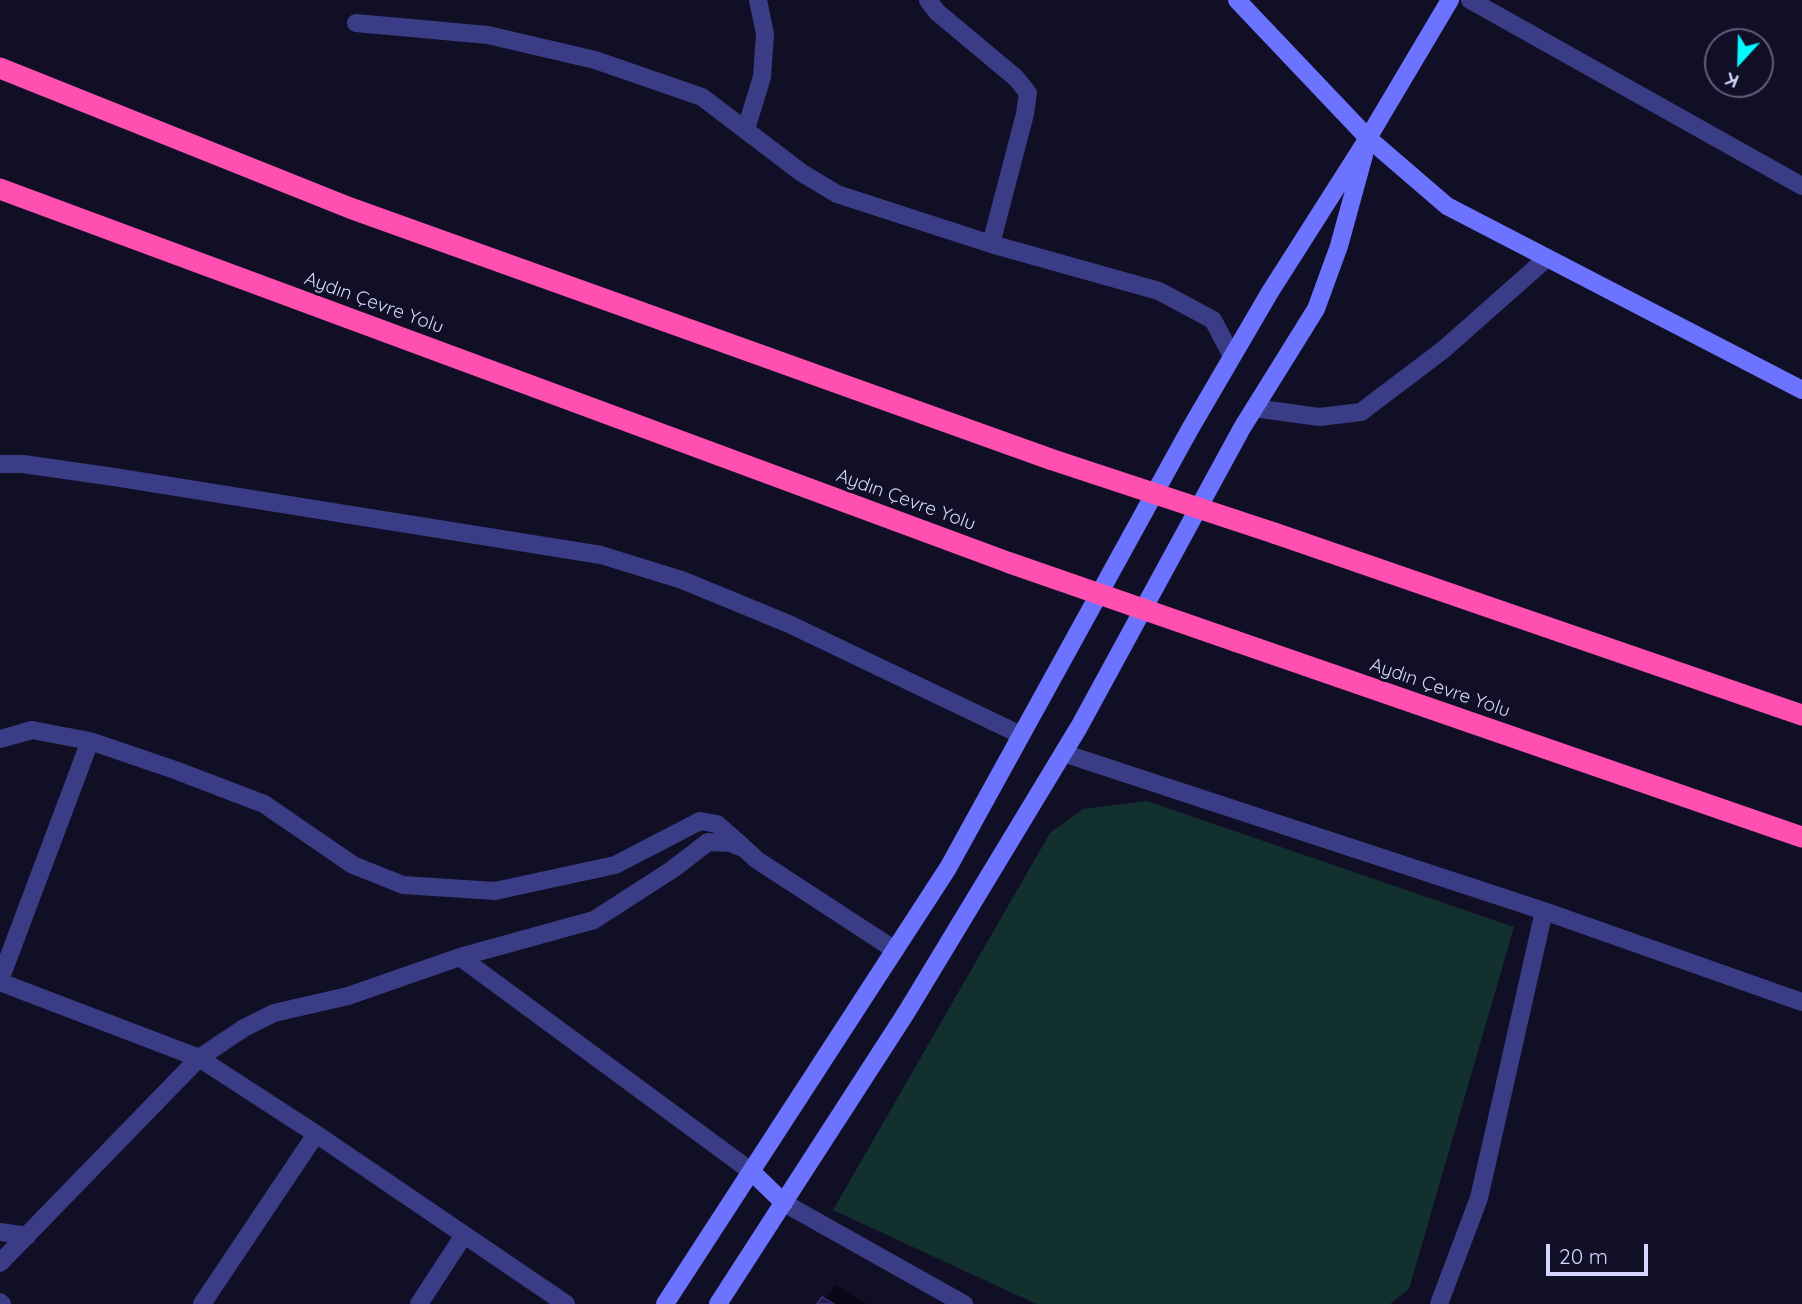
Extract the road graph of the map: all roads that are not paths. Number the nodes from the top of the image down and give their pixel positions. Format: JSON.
{"nodes":[{"id":1,"x":758,"y":0,"type":"edge"},
{"id":2,"x":928,"y":0,"type":"edge"},
{"id":3,"x":1237,"y":0,"type":"edge"},
{"id":4,"x":1450,"y":0,"type":"edge"},
{"id":5,"x":1470,"y":0,"type":"edge"},
{"id":6,"x":356,"y":23,"type":"dead end"},
{"id":7,"x":0,"y":68,"type":"edge"},
{"id":8,"x":746,"y":129,"type":"junction"},
{"id":9,"x":1368,"y":138,"type":"junction"},
{"id":10,"x":1802,"y":186,"type":"edge"},
{"id":11,"x":0,"y":189,"type":"edge"},
{"id":12,"x":991,"y":244,"type":"junction"},
{"id":13,"x":1547,"y":258,"type":"junction"},
{"id":14,"x":1232,"y":356,"type":"junction"},
{"id":15,"x":1802,"y":390,"type":"edge"},
{"id":16,"x":1254,"y":408,"type":"junction"},
{"id":17,"x":0,"y":464,"type":"edge"},
{"id":18,"x":1802,"y":715,"type":"edge"},
{"id":19,"x":1021,"y":735,"type":"junction"},
{"id":20,"x":0,"y":739,"type":"edge"},
{"id":21,"x":90,"y":741,"type":"junction"},
{"id":22,"x":1063,"y":753,"type":"junction"},
{"id":23,"x":1802,"y":837,"type":"edge"},
{"id":24,"x":745,"y":849,"type":"junction"},
{"id":25,"x":1544,"y":911,"type":"junction"},
{"id":26,"x":895,"y":950,"type":"junction"},
{"id":27,"x":460,"y":957,"type":"junction"},
{"id":28,"x":0,"y":981,"type":"edge"},
{"id":29,"x":1802,"y":1002,"type":"edge"},
{"id":30,"x":199,"y":1058,"type":"junction"},
{"id":31,"x":317,"y":1134,"type":"junction"},
{"id":32,"x":752,"y":1172,"type":"junction"},
{"id":33,"x":784,"y":1203,"type":"junction"},
{"id":34,"x":0,"y":1232,"type":"edge"},
{"id":35,"x":464,"y":1235,"type":"junction"},
{"id":36,"x":27,"y":1236,"type":"junction"},
{"id":37,"x":0,"y":1263,"type":"edge"},
{"id":38,"x":202,"y":1304,"type":"edge"},
{"id":39,"x":419,"y":1304,"type":"edge"},
{"id":40,"x":566,"y":1304,"type":"edge"},
{"id":41,"x":665,"y":1304,"type":"edge"},
{"id":42,"x":718,"y":1304,"type":"edge"},
{"id":43,"x":964,"y":1304,"type":"edge"},
{"id":44,"x":1439,"y":1304,"type":"edge"}],
"edges":[{"from":1,"to":8,"type":"street"},
{"from":2,"to":12,"type":"street"},
{"from":3,"to":9,"type":"main road"},
{"from":4,"to":9,"type":"main road"},
{"from":5,"to":10,"type":"street"},
{"from":6,"to":8,"type":"street"},
{"from":7,"to":18,"type":"highway","bridge":true},
{"from":8,"to":12,"type":"street"},
{"from":9,"to":13,"type":"main road"},
{"from":9,"to":14,"type":"main road"},
{"from":9,"to":16,"type":"main road"},
{"from":11,"to":23,"type":"highway","name":"Aydın Çevre Yolu","bridge":true},
{"from":12,"to":14,"type":"street"},
{"from":13,"to":15,"type":"main road"},
{"from":13,"to":16,"type":"street"},
{"from":14,"to":19,"type":"main road"},
{"from":16,"to":22,"type":"main road"},
{"from":17,"to":19,"type":"street"},
{"from":19,"to":26,"type":"main road"},
{"from":20,"to":21,"type":"street"},
{"from":21,"to":24,"type":"street"},
{"from":21,"to":28,"type":"street"},
{"from":22,"to":25,"type":"street"},
{"from":22,"to":33,"type":"main road"},
{"from":24,"to":26,"type":"street"},
{"from":24,"to":27,"type":"street"},
{"from":25,"to":29,"type":"street"},
{"from":25,"to":44,"type":"street"},
{"from":26,"to":32,"type":"main road"},
{"from":27,"to":30,"type":"street"},
{"from":27,"to":32,"type":"street"},
{"from":28,"to":30,"type":"street"},
{"from":30,"to":31,"type":"street"},
{"from":30,"to":36,"type":"street"},
{"from":31,"to":35,"type":"street"},
{"from":31,"to":38,"type":"street"},
{"from":32,"to":33,"type":"main road"},
{"from":32,"to":41,"type":"main road"},
{"from":33,"to":42,"type":"main road"},
{"from":33,"to":43,"type":"street"},
{"from":34,"to":36,"type":"street"},
{"from":35,"to":39,"type":"street"},
{"from":35,"to":40,"type":"street"},
{"from":36,"to":37,"type":"street"}]}
